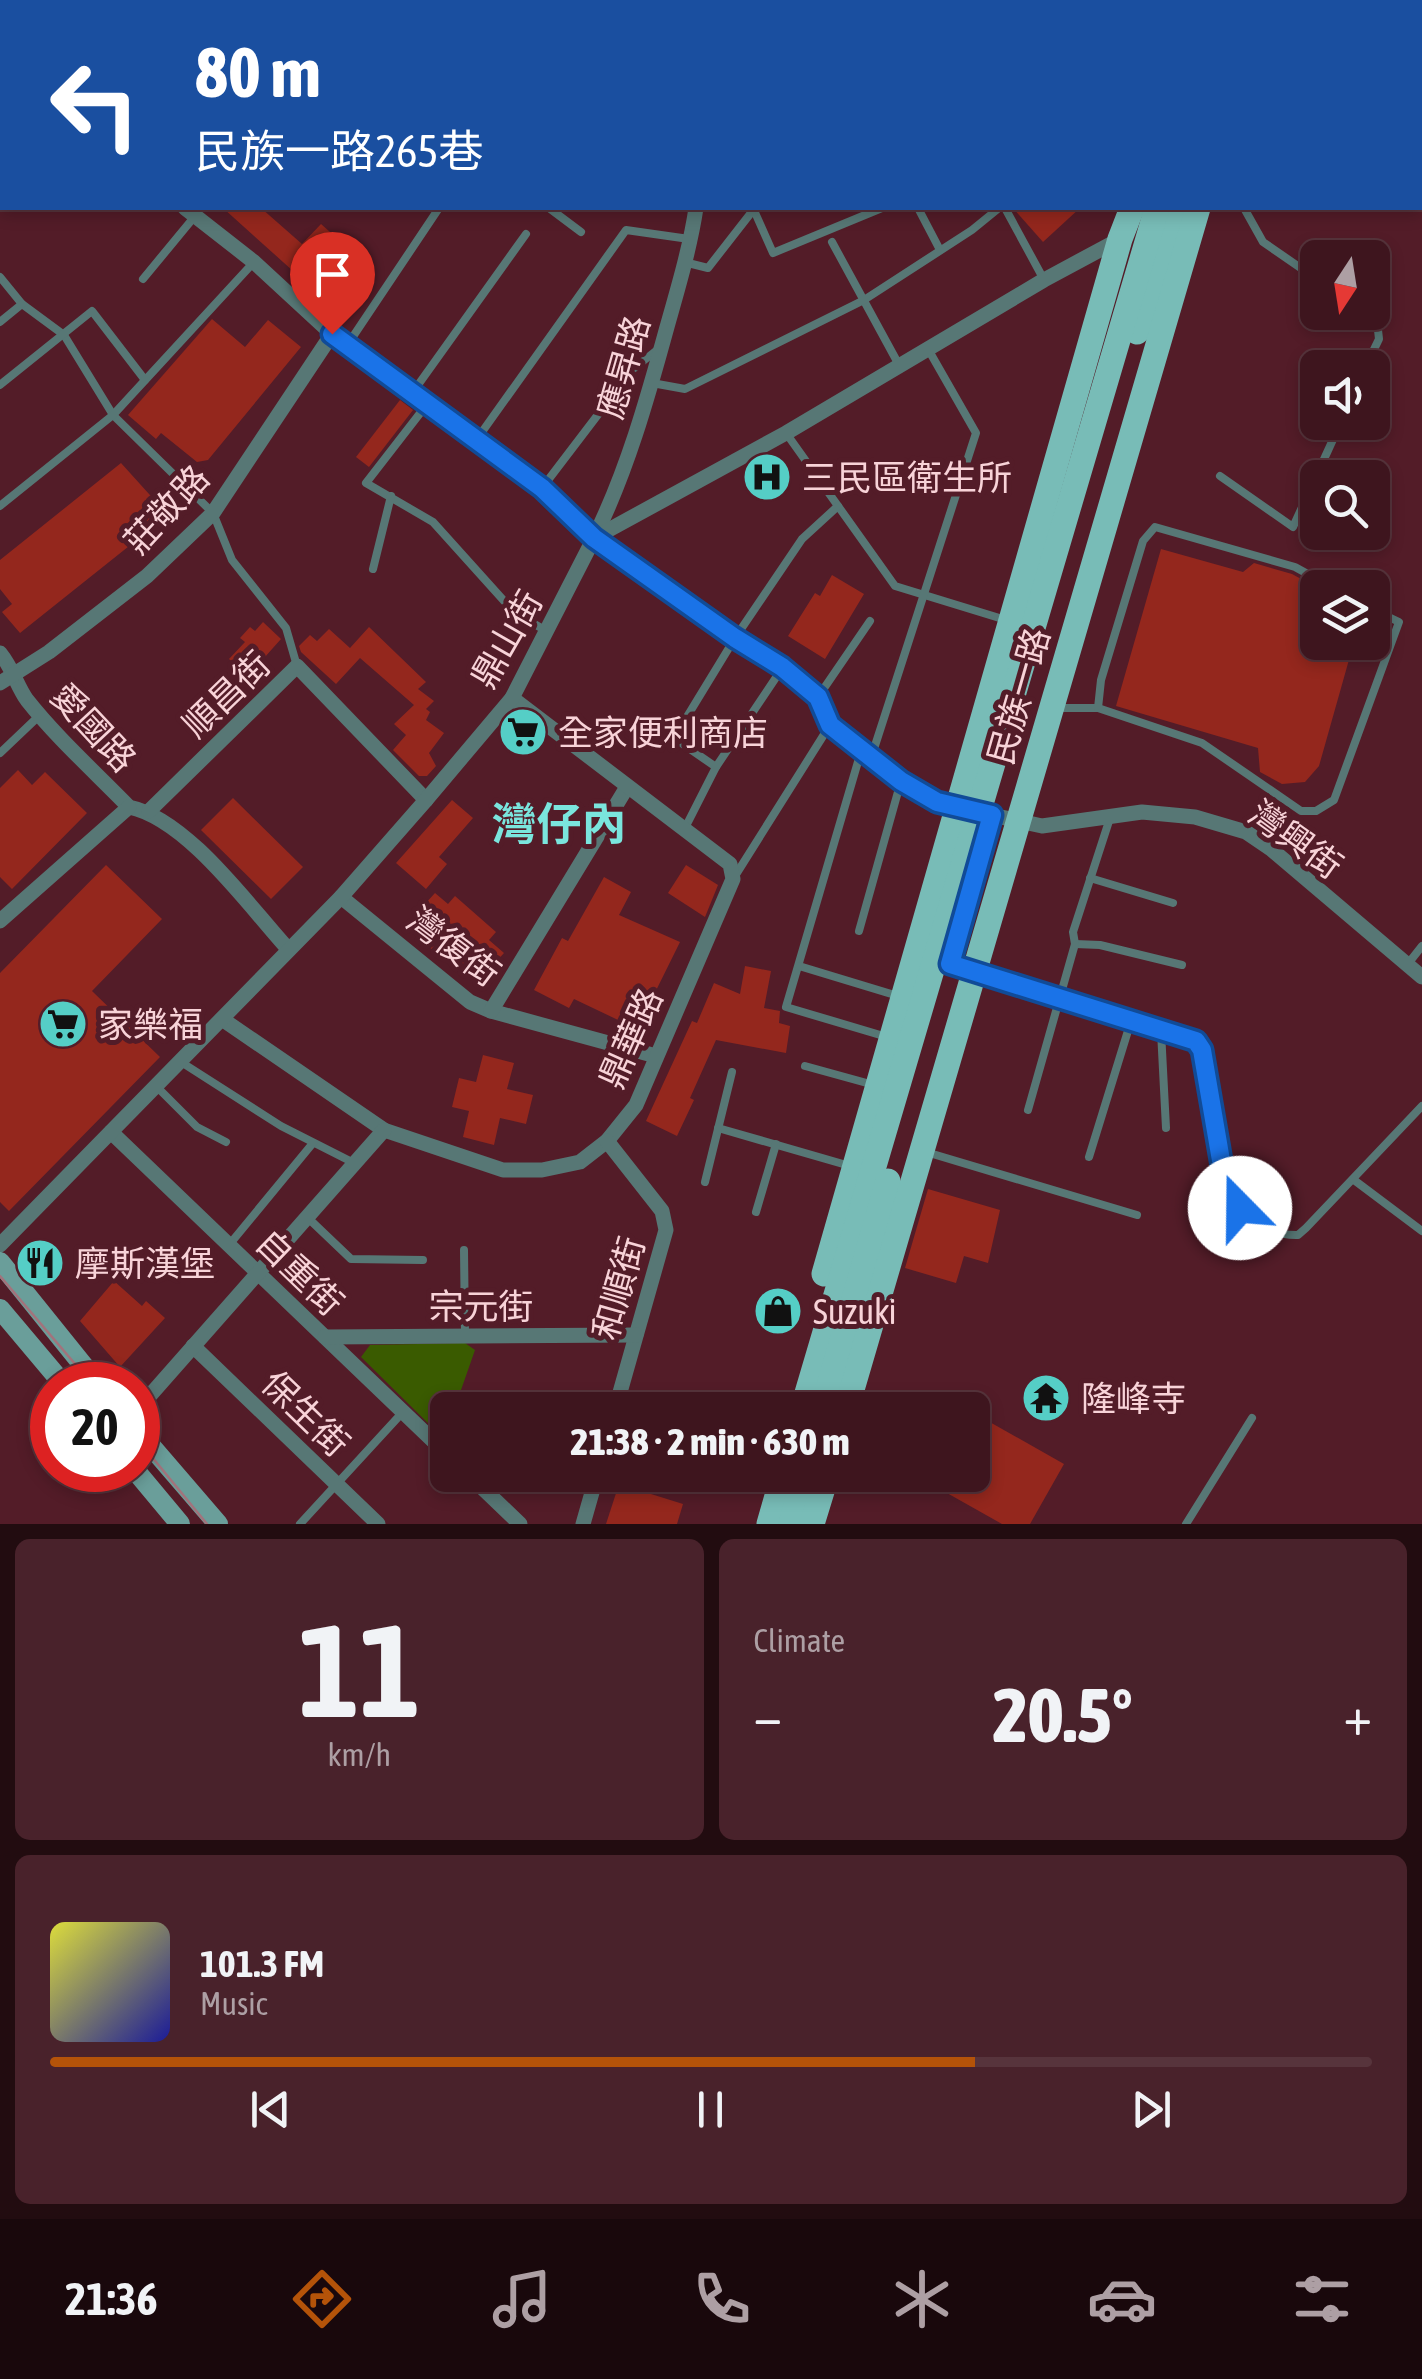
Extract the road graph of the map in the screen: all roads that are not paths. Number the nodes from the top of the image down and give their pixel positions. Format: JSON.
{"nodes":[{"id":1,"x":438,"y":210,"type":"edge"},
{"id":2,"x":552,"y":210,"type":"edge"},
{"id":3,"x":696,"y":210,"type":"edge"},
{"id":4,"x":752,"y":210,"type":"edge"},
{"id":5,"x":755,"y":210,"type":"edge"},
{"id":6,"x":877,"y":210,"type":"edge"},
{"id":7,"x":919,"y":210,"type":"edge"},
{"id":8,"x":995,"y":210,"type":"edge"},
{"id":9,"x":999,"y":210,"type":"edge"},
{"id":10,"x":1167,"y":210,"type":"edge"},
{"id":11,"x":1245,"y":210,"type":"edge"},
{"id":12,"x":190,"y":212,"type":"edge"},
{"id":13,"x":581,"y":232,"type":"dead end"},
{"id":14,"x":526,"y":234,"type":"dead end"},
{"id":15,"x":692,"y":239,"type":"junction"},
{"id":16,"x":1120,"y":239,"type":"junction"},
{"id":17,"x":832,"y":242,"type":"dead end"},
{"id":18,"x":940,"y":250,"type":"junction"},
{"id":19,"x":254,"y":262,"type":"junction"},
{"id":20,"x":684,"y":262,"type":"junction"},
{"id":21,"x":1300,"y":268,"type":"edge"},
{"id":22,"x":0,"y":277,"type":"edge"},
{"id":23,"x":143,"y":279,"type":"dead end"},
{"id":24,"x":1044,"y":280,"type":"junction"},
{"id":25,"x":864,"y":300,"type":"junction"},
{"id":26,"x":22,"y":304,"type":"junction"},
{"id":27,"x":0,"y":322,"type":"edge"},
{"id":28,"x":332,"y":334,"type":"junction"},
{"id":29,"x":64,"y":335,"type":"junction"},
{"id":30,"x":348,"y":344,"type":"junction"},
{"id":31,"x":662,"y":346,"type":"junction"},
{"id":32,"x":928,"y":348,"type":"junction"},
{"id":33,"x":899,"y":364,"type":"junction"},
{"id":34,"x":145,"y":380,"type":"junction"},
{"id":35,"x":652,"y":383,"type":"junction"},
{"id":36,"x":0,"y":386,"type":"edge"},
{"id":37,"x":412,"y":392,"type":"junction"},
{"id":38,"x":428,"y":403,"type":"junction"},
{"id":39,"x":113,"y":415,"type":"junction"},
{"id":40,"x":786,"y":433,"type":"junction"},
{"id":41,"x":477,"y":440,"type":"junction"},
{"id":42,"x":1332,"y":440,"type":"edge"},
{"id":43,"x":1220,"y":476,"type":"dead end"},
{"id":44,"x":542,"y":488,"type":"junction"},
{"id":45,"x":391,"y":496,"type":"junction"},
{"id":46,"x":0,"y":506,"type":"edge"},
{"id":47,"x":838,"y":506,"type":"junction"},
{"id":48,"x":214,"y":513,"type":"junction"},
{"id":49,"x":594,"y":538,"type":"junction"},
{"id":50,"x":374,"y":569,"type":"dead end"},
{"id":51,"x":1300,"y":570,"type":"edge"},
{"id":52,"x":922,"y":597,"type":"junction"},
{"id":53,"x":1390,"y":617,"type":"edge"},
{"id":54,"x":870,"y":620,"type":"dead end"},
{"id":55,"x":1010,"y":622,"type":"junction"},
{"id":56,"x":548,"y":632,"type":"junction"},
{"id":57,"x":735,"y":638,"type":"junction"},
{"id":58,"x":1390,"y":647,"type":"edge"},
{"id":59,"x":0,"y":653,"type":"edge"},
{"id":60,"x":1385,"y":660,"type":"edge"},
{"id":61,"x":298,"y":666,"type":"junction"},
{"id":62,"x":782,"y":667,"type":"junction"},
{"id":63,"x":15,"y":672,"type":"junction"},
{"id":64,"x":0,"y":683,"type":"edge"},
{"id":65,"x":818,"y":697,"type":"junction"},
{"id":66,"x":512,"y":698,"type":"junction"},
{"id":67,"x":1052,"y":708,"type":"junction"},
{"id":68,"x":1098,"y":708,"type":"junction"},
{"id":69,"x":40,"y":716,"type":"junction"},
{"id":70,"x":830,"y":725,"type":"junction"},
{"id":71,"x":862,"y":748,"type":"junction"},
{"id":72,"x":0,"y":753,"type":"edge"},
{"id":73,"x":872,"y":755,"type":"junction"},
{"id":74,"x":716,"y":767,"type":"junction"},
{"id":75,"x":901,"y":781,"type":"junction"},
{"id":76,"x":627,"y":787,"type":"junction"},
{"id":77,"x":426,"y":800,"type":"junction"},
{"id":78,"x":129,"y":807,"type":"junction"},
{"id":79,"x":149,"y":811,"type":"junction"},
{"id":80,"x":976,"y":812,"type":"junction"},
{"id":81,"x":1111,"y":816,"type":"junction"},
{"id":82,"x":1018,"y":820,"type":"junction"},
{"id":83,"x":684,"y":831,"type":"junction"},
{"id":84,"x":1090,"y":878,"type":"junction"},
{"id":85,"x":733,"y":880,"type":"junction"},
{"id":86,"x":341,"y":896,"type":"junction"},
{"id":87,"x":1172,"y":904,"type":"dead end"},
{"id":88,"x":0,"y":921,"type":"edge"},
{"id":89,"x":859,"y":930,"type":"dead end"},
{"id":90,"x":1075,"y":944,"type":"junction"},
{"id":91,"x":1422,"y":946,"type":"edge"},
{"id":92,"x":288,"y":949,"type":"junction"},
{"id":93,"x":1182,"y":965,"type":"dead end"},
{"id":94,"x":1407,"y":965,"type":"junction"},
{"id":95,"x":799,"y":966,"type":"junction"},
{"id":96,"x":962,"y":968,"type":"junction"},
{"id":97,"x":1422,"y":976,"type":"edge"},
{"id":98,"x":903,"y":998,"type":"junction"},
{"id":99,"x":1058,"y":999,"type":"junction"},
{"id":100,"x":491,"y":1011,"type":"junction"},
{"id":101,"x":222,"y":1019,"type":"junction"},
{"id":102,"x":1130,"y":1021,"type":"junction"},
{"id":103,"x":1161,"y":1030,"type":"junction"},
{"id":104,"x":892,"y":1038,"type":"junction"},
{"id":105,"x":656,"y":1056,"type":"junction"},
{"id":106,"x":181,"y":1062,"type":"junction"},
{"id":107,"x":805,"y":1066,"type":"dead end"},
{"id":108,"x":732,"y":1072,"type":"dead end"},
{"id":109,"x":878,"y":1087,"type":"junction"},
{"id":110,"x":157,"y":1088,"type":"junction"},
{"id":111,"x":1422,"y":1106,"type":"edge"},
{"id":112,"x":1028,"y":1110,"type":"dead end"},
{"id":113,"x":718,"y":1128,"type":"junction"},
{"id":114,"x":1166,"y":1128,"type":"dead end"},
{"id":115,"x":384,"y":1130,"type":"junction"},
{"id":116,"x":111,"y":1132,"type":"junction"},
{"id":117,"x":607,"y":1141,"type":"junction"},
{"id":118,"x":226,"y":1142,"type":"dead end"},
{"id":119,"x":313,"y":1142,"type":"junction"},
{"id":120,"x":776,"y":1144,"type":"junction"},
{"id":121,"x":921,"y":1151,"type":"junction"},
{"id":122,"x":1088,"y":1157,"type":"dead end"},
{"id":123,"x":356,"y":1164,"type":"junction"},
{"id":124,"x":855,"y":1168,"type":"junction"},
{"id":125,"x":1354,"y":1180,"type":"junction"},
{"id":126,"x":705,"y":1182,"type":"dead end"},
{"id":127,"x":756,"y":1212,"type":"dead end"},
{"id":128,"x":1137,"y":1215,"type":"dead end"},
{"id":129,"x":308,"y":1218,"type":"junction"},
{"id":130,"x":1422,"y":1231,"type":"edge"},
{"id":131,"x":0,"y":1244,"type":"edge"},
{"id":132,"x":229,"y":1245,"type":"junction"},
{"id":133,"x":464,"y":1250,"type":"dead end"},
{"id":134,"x":422,"y":1260,"type":"dead end"},
{"id":135,"x":0,"y":1262,"type":"edge"},
{"id":136,"x":258,"y":1273,"type":"junction"},
{"id":137,"x":0,"y":1309,"type":"edge"},
{"id":138,"x":465,"y":1335,"type":"junction"},
{"id":139,"x":636,"y":1335,"type":"junction"},
{"id":140,"x":325,"y":1337,"type":"junction"},
{"id":141,"x":193,"y":1346,"type":"junction"},
{"id":142,"x":45,"y":1362,"type":"edge"},
{"id":143,"x":80,"y":1362,"type":"edge"},
{"id":144,"x":826,"y":1369,"type":"junction"},
{"id":145,"x":160,"y":1384,"type":"edge"},
{"id":146,"x":620,"y":1392,"type":"edge"},
{"id":147,"x":803,"y":1392,"type":"edge"},
{"id":148,"x":813,"y":1392,"type":"edge"},
{"id":149,"x":824,"y":1392,"type":"edge"},
{"id":150,"x":837,"y":1392,"type":"edge"},
{"id":151,"x":403,"y":1412,"type":"junction"},
{"id":152,"x":1252,"y":1418,"type":"dead end"},
{"id":153,"x":430,"y":1438,"type":"edge"},
{"id":154,"x":160,"y":1457,"type":"edge"},
{"id":155,"x":336,"y":1484,"type":"junction"},
{"id":156,"x":153,"y":1492,"type":"edge"},
{"id":157,"x":486,"y":1492,"type":"edge"},
{"id":158,"x":591,"y":1492,"type":"edge"},
{"id":159,"x":760,"y":1492,"type":"edge"},
{"id":160,"x":766,"y":1492,"type":"edge"},
{"id":161,"x":799,"y":1492,"type":"edge"},
{"id":162,"x":822,"y":1492,"type":"edge"},
{"id":163,"x":180,"y":1524,"type":"edge"},
{"id":164,"x":218,"y":1524,"type":"edge"},
{"id":165,"x":300,"y":1524,"type":"edge"},
{"id":166,"x":378,"y":1524,"type":"edge"},
{"id":167,"x":520,"y":1524,"type":"edge"},
{"id":168,"x":583,"y":1524,"type":"edge"},
{"id":169,"x":752,"y":1524,"type":"edge"},
{"id":170,"x":769,"y":1524,"type":"edge"},
{"id":171,"x":791,"y":1524,"type":"edge"},
{"id":172,"x":812,"y":1524,"type":"edge"},
{"id":173,"x":1186,"y":1524,"type":"edge"}],
"edges":[{"from":1,"to":30,"type":"lane"},
{"from":2,"to":13,"type":"lane"},
{"from":3,"to":15,"type":"street","name":"應昇路"},
{"from":4,"to":20,"type":"lane"},
{"from":5,"to":6,"type":"lane"},
{"from":7,"to":18,"type":"lane"},
{"from":8,"to":18,"type":"lane"},
{"from":9,"to":24,"type":"lane"},
{"from":10,"to":16,"type":"main road","name":"民族一路"},
{"from":10,"to":67,"type":"main road","name":"民族一路"},
{"from":10,"to":80,"type":"main road","name":"民族一路"},
{"from":11,"to":21,"type":"lane"},
{"from":12,"to":19,"type":"street"},
{"from":12,"to":23,"type":"lane"},
{"from":14,"to":37,"type":"lane"},
{"from":15,"to":20,"type":"street","name":"應昇路"},
{"from":15,"to":41,"type":"lane"},
{"from":16,"to":24,"type":"street"},
{"from":16,"to":55,"type":"main road","name":"民族一路"},
{"from":17,"to":25,"type":"lane"},
{"from":18,"to":25,"type":"lane"},
{"from":19,"to":28,"type":"street"},
{"from":19,"to":34,"type":"lane"},
{"from":20,"to":31,"type":"street","name":"應昇路"},
{"from":22,"to":26,"type":"lane"},
{"from":24,"to":32,"type":"street"},
{"from":25,"to":33,"type":"lane"},
{"from":25,"to":35,"type":"lane"},
{"from":26,"to":27,"type":"lane"},
{"from":26,"to":29,"type":"lane"},
{"from":28,"to":30,"type":"street"},
{"from":28,"to":48,"type":"street","name":"莊敬路"},
{"from":29,"to":34,"type":"lane"},
{"from":29,"to":36,"type":"lane"},
{"from":29,"to":39,"type":"lane"},
{"from":30,"to":37,"type":"street"},
{"from":31,"to":35,"type":"street","name":"應昇路"},
{"from":31,"to":44,"type":"lane"},
{"from":32,"to":33,"type":"street"},
{"from":32,"to":52,"type":"lane"},
{"from":33,"to":40,"type":"street"},
{"from":34,"to":39,"type":"lane"},
{"from":35,"to":49,"type":"street","name":"應昇路"},
{"from":37,"to":38,"type":"street"},
{"from":38,"to":41,"type":"street"},
{"from":38,"to":45,"type":"lane"},
{"from":39,"to":46,"type":"lane"},
{"from":39,"to":48,"type":"lane"},
{"from":40,"to":47,"type":"lane"},
{"from":40,"to":49,"type":"street"},
{"from":41,"to":44,"type":"street"},
{"from":42,"to":43,"type":"lane"},
{"from":44,"to":49,"type":"street"},
{"from":45,"to":50,"type":"lane"},
{"from":45,"to":56,"type":"lane"},
{"from":47,"to":52,"type":"lane"},
{"from":47,"to":57,"type":"lane"},
{"from":48,"to":61,"type":"lane"},
{"from":48,"to":63,"type":"street","name":"莊敬路"},
{"from":49,"to":56,"type":"street","name":"鼎山街"},
{"from":49,"to":57,"type":"lane"},
{"from":51,"to":68,"type":"lane"},
{"from":52,"to":55,"type":"lane"},
{"from":52,"to":73,"type":"lane"},
{"from":53,"to":58,"type":"lane"},
{"from":54,"to":65,"type":"lane"},
{"from":55,"to":80,"type":"main road","name":"民族一路"},
{"from":56,"to":66,"type":"street","name":"鼎山街"},
{"from":57,"to":62,"type":"lane"},
{"from":57,"to":74,"type":"lane"},
{"from":59,"to":63,"type":"street","name":"愛國路"},
{"from":60,"to":68,"type":"lane"},
{"from":61,"to":77,"type":"street","name":"順昌街"},
{"from":61,"to":79,"type":"street","name":"順昌街"},
{"from":62,"to":65,"type":"lane"},
{"from":62,"to":74,"type":"lane"},
{"from":63,"to":64,"type":"street","name":"莊敬路"},
{"from":63,"to":69,"type":"street","name":"愛國路"},
{"from":65,"to":70,"type":"lane"},
{"from":66,"to":76,"type":"street"},
{"from":66,"to":77,"type":"street","name":"鼎山街"},
{"from":67,"to":68,"type":"lane"},
{"from":67,"to":82,"type":"main road","name":"民族一路"},
{"from":69,"to":72,"type":"lane"},
{"from":69,"to":78,"type":"street","name":"愛國路"},
{"from":70,"to":71,"type":"lane"},
{"from":70,"to":85,"type":"lane"},
{"from":71,"to":73,"type":"lane"},
{"from":71,"to":95,"type":"lane"},
{"from":73,"to":75,"type":"lane"},
{"from":74,"to":83,"type":"lane"},
{"from":75,"to":80,"type":"lane"},
{"from":75,"to":89,"type":"lane"},
{"from":76,"to":83,"type":"street"},
{"from":76,"to":100,"type":"street"},
{"from":77,"to":86,"type":"street","name":"鼎山街"},
{"from":78,"to":79,"type":"street","name":"愛國路"},
{"from":78,"to":88,"type":"street"},
{"from":79,"to":92,"type":"street","name":"愛國路"},
{"from":80,"to":82,"type":"street","name":"灣興街"},
{"from":80,"to":96,"type":"main road","name":"民族一路"},
{"from":80,"to":98,"type":"main road","name":"民族一路"},
{"from":80,"to":144,"type":"main road","name":"民族一路"},
{"from":81,"to":82,"type":"street","name":"灣興街"},
{"from":81,"to":84,"type":"lane"},
{"from":81,"to":94,"type":"street","name":"灣興街"},
{"from":82,"to":96,"type":"main road","name":"民族一路"},
{"from":83,"to":85,"type":"street"},
{"from":84,"to":87,"type":"lane"},
{"from":84,"to":90,"type":"lane"},
{"from":85,"to":105,"type":"street","name":"鼎華路"},
{"from":86,"to":92,"type":"street","name":"鼎山街"},
{"from":86,"to":100,"type":"street","name":"灣復街"},
{"from":90,"to":93,"type":"lane"},
{"from":90,"to":99,"type":"lane"},
{"from":91,"to":94,"type":"lane"},
{"from":92,"to":101,"type":"street","name":"鼎山街"},
{"from":94,"to":97,"type":"street","name":"灣興街"},
{"from":95,"to":98,"type":"lane"},
{"from":95,"to":104,"type":"lane"},
{"from":96,"to":99,"type":"lane"},
{"from":96,"to":121,"type":"main road","name":"民族一路"},
{"from":96,"to":144,"type":"main road","name":"民族一路"},
{"from":98,"to":104,"type":"main road","name":"民族一路"},
{"from":99,"to":102,"type":"lane"},
{"from":99,"to":112,"type":"lane"},
{"from":100,"to":105,"type":"street","name":"灣復街"},
{"from":101,"to":106,"type":"street","name":"鼎山街"},
{"from":101,"to":115,"type":"street","name":"鼎華路"},
{"from":102,"to":103,"type":"lane"},
{"from":102,"to":122,"type":"lane"},
{"from":103,"to":114,"type":"lane"},
{"from":103,"to":125,"type":"lane"},
{"from":104,"to":109,"type":"main road","name":"民族一路"},
{"from":105,"to":117,"type":"street","name":"鼎華路"},
{"from":106,"to":110,"type":"street","name":"鼎山街"},
{"from":106,"to":119,"type":"lane"},
{"from":107,"to":109,"type":"lane"},
{"from":108,"to":113,"type":"lane"},
{"from":109,"to":124,"type":"main road","name":"民族一路"},
{"from":110,"to":116,"type":"street","name":"鼎山街"},
{"from":110,"to":118,"type":"lane"},
{"from":111,"to":125,"type":"lane"},
{"from":113,"to":120,"type":"lane"},
{"from":113,"to":126,"type":"lane"},
{"from":115,"to":117,"type":"street","name":"鼎華路"},
{"from":115,"to":123,"type":"street"},
{"from":116,"to":131,"type":"street","name":"鼎山街"},
{"from":116,"to":132,"type":"street","name":"自重街"},
{"from":117,"to":139,"type":"street","name":"和順街"},
{"from":119,"to":123,"type":"lane"},
{"from":119,"to":132,"type":"lane"},
{"from":120,"to":124,"type":"lane"},
{"from":120,"to":127,"type":"lane"},
{"from":121,"to":128,"type":"lane"},
{"from":121,"to":144,"type":"main road","name":"民族一路"},
{"from":123,"to":129,"type":"street"},
{"from":124,"to":144,"type":"main road","name":"民族一路"},
{"from":125,"to":130,"type":"lane"},
{"from":129,"to":134,"type":"lane"},
{"from":129,"to":136,"type":"street"},
{"from":132,"to":136,"type":"street","name":"自重街"},
{"from":133,"to":138,"type":"lane"},
{"from":135,"to":143,"type":"street"},
{"from":136,"to":140,"type":"street","name":"自重街"},
{"from":136,"to":141,"type":"street"},
{"from":137,"to":142,"type":"street"},
{"from":138,"to":139,"type":"street","name":"宗元街"},
{"from":138,"to":140,"type":"street","name":"宗元街"},
{"from":139,"to":146,"type":"street","name":"和順街"},
{"from":140,"to":151,"type":"street","name":"自重街"},
{"from":141,"to":145,"type":"street"},
{"from":141,"to":155,"type":"street","name":"保生街"},
{"from":144,"to":147,"type":"main road","name":"民族一路"},
{"from":144,"to":148,"type":"main road","name":"民族一路"},
{"from":144,"to":149,"type":"main road","name":"民族一路"},
{"from":144,"to":150,"type":"main road","name":"民族一路"},
{"from":151,"to":153,"type":"street","name":"自重街"},
{"from":151,"to":155,"type":"lane"},
{"from":152,"to":173,"type":"lane"},
{"from":154,"to":164,"type":"street"},
{"from":155,"to":165,"type":"lane"},
{"from":155,"to":166,"type":"street","name":"保生街"},
{"from":156,"to":163,"type":"street"},
{"from":157,"to":167,"type":"street"},
{"from":158,"to":168,"type":"street"},
{"from":159,"to":169,"type":"main road"},
{"from":160,"to":170,"type":"main road"},
{"from":161,"to":171,"type":"main road"},
{"from":162,"to":172,"type":"main road"}]}
